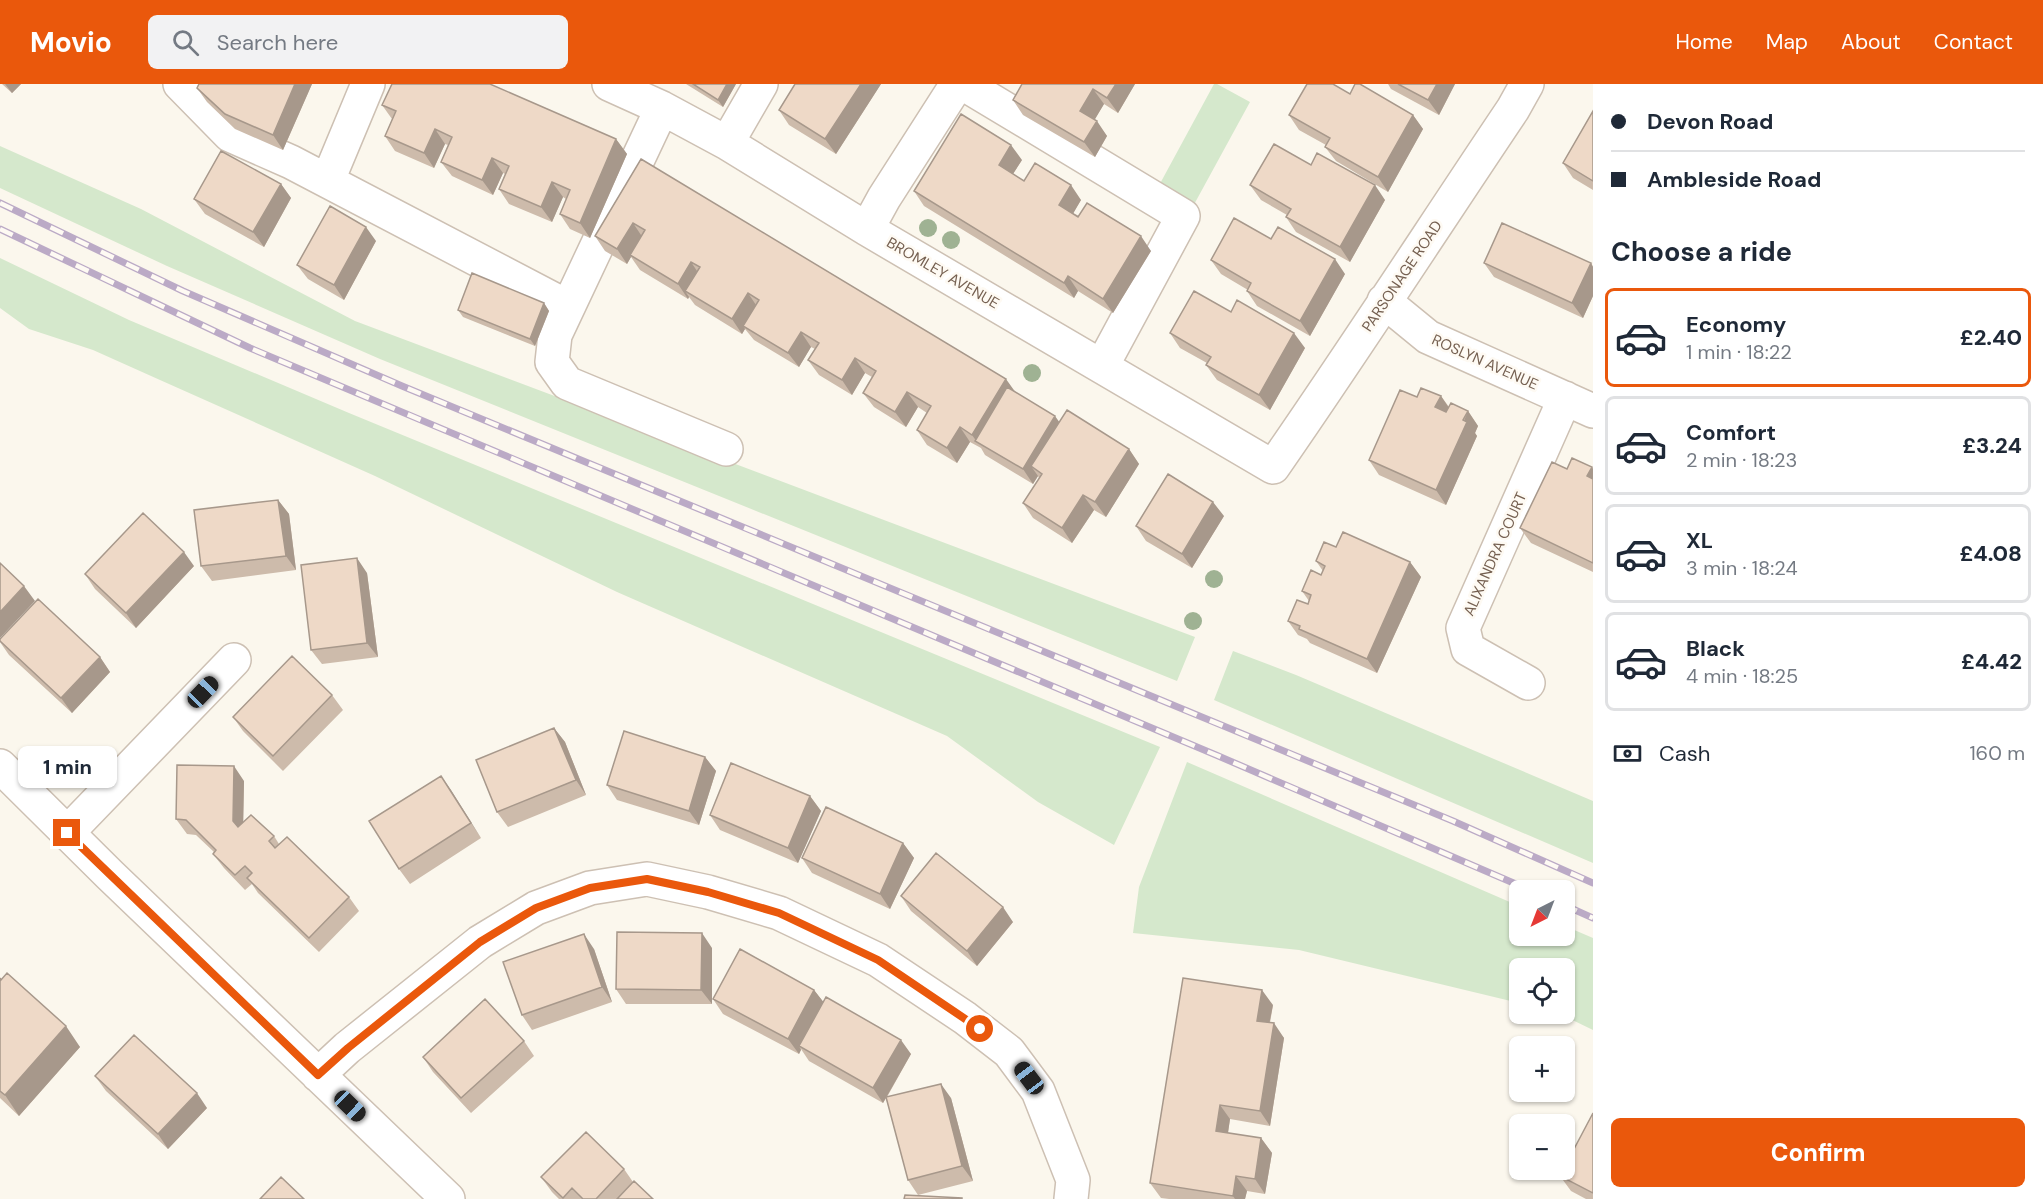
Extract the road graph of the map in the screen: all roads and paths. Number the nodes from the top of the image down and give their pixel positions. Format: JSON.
{"nodes":[{"id":1,"x":180,"y":84,"type":"edge"},
{"id":2,"x":368,"y":84,"type":"edge"},
{"id":3,"x":609,"y":84,"type":"edge"},
{"id":4,"x":761,"y":84,"type":"edge"},
{"id":5,"x":957,"y":84,"type":"edge"},
{"id":6,"x":964,"y":84,"type":"edge"},
{"id":7,"x":1527,"y":84,"type":"edge"},
{"id":8,"x":662,"y":108,"type":"junction"},
{"id":9,"x":727,"y":143,"type":"junction"},
{"id":10,"x":328,"y":180,"type":"junction"},
{"id":11,"x":867,"y":229,"type":"junction"},
{"id":12,"x":1384,"y":301,"type":"junction"},
{"id":13,"x":568,"y":307,"type":"junction"},
{"id":14,"x":1102,"y":366,"type":"junction"},
{"id":15,"x":1579,"y":404,"type":"edge"},
{"id":16,"x":726,"y":449,"type":"dead end"},
{"id":17,"x":1273,"y":467,"type":"joint"},
{"id":18,"x":234,"y":660,"type":"dead end"},
{"id":19,"x":1528,"y":683,"type":"dead end"},
{"id":20,"x":0,"y":766,"type":"edge"},
{"id":21,"x":67,"y":833,"type":"junction"},
{"id":22,"x":318,"y":1075,"type":"junction"},
{"id":23,"x":1072,"y":1190,"type":"edge"},
{"id":24,"x":448,"y":1199,"type":"edge"}],
"edges":[{"from":1,"to":10,"type":"street"},
{"from":2,"to":10,"type":"street"},
{"from":3,"to":8,"type":"street","name":"BROMLEY AVENUE"},
{"from":4,"to":9,"type":"street"},
{"from":5,"to":11,"type":"street"},
{"from":6,"to":14,"type":"street"},
{"from":7,"to":12,"type":"street","name":"PARSONAGE ROAD"},
{"from":8,"to":9,"type":"street","name":"BROMLEY AVENUE"},
{"from":8,"to":13,"type":"street"},
{"from":9,"to":11,"type":"street","name":"BROMLEY AVENUE"},
{"from":10,"to":13,"type":"street"},
{"from":11,"to":14,"type":"street","name":"BROMLEY AVENUE"},
{"from":12,"to":15,"type":"street","name":"ROSLYN AVENUE"},
{"from":12,"to":17,"type":"street","name":"PARSONAGE ROAD"},
{"from":13,"to":16,"type":"street"},
{"from":14,"to":17,"type":"street","name":"BROMLEY AVENUE"},
{"from":15,"to":19,"type":"street","name":"ALIXANDRA COURT"},
{"from":18,"to":21,"type":"street"},
{"from":20,"to":21,"type":"street"},
{"from":21,"to":22,"type":"street"},
{"from":22,"to":23,"type":"street"},
{"from":22,"to":24,"type":"street"}]}
